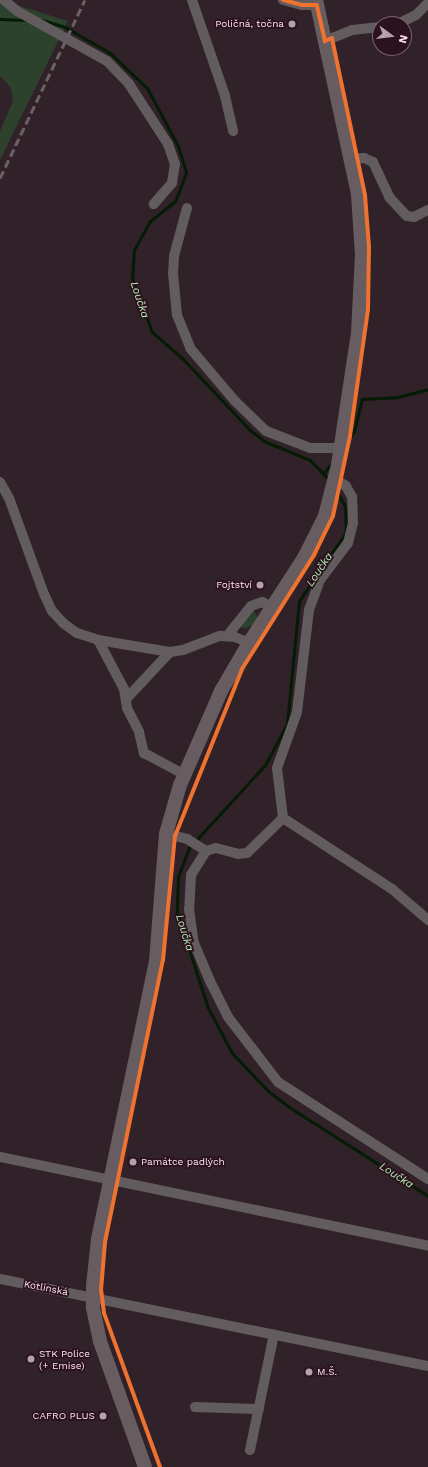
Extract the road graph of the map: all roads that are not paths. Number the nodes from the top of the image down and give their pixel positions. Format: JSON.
{"nodes":[{"id":1,"x":4,"y":0,"type":"edge"},
{"id":2,"x":192,"y":0,"type":"edge"},
{"id":3,"x":283,"y":0,"type":"edge"},
{"id":4,"x":316,"y":2,"type":"edge"},
{"id":5,"x":428,"y":3,"type":"edge"},
{"id":6,"x":412,"y":18,"type":"edge"},
{"id":7,"x":372,"y":28,"type":"edge"},
{"id":8,"x":326,"y":40,"type":"junction"},
{"id":9,"x":233,"y":131,"type":"dead end"},
{"id":10,"x":352,"y":159,"type":"junction"},
{"id":11,"x":154,"y":204,"type":"dead end"},
{"id":12,"x":187,"y":208,"type":"dead end"},
{"id":13,"x":428,"y":210,"type":"edge"},
{"id":14,"x":341,"y":448,"type":"junction"},
{"id":15,"x":335,"y":479,"type":"junction"},
{"id":16,"x":0,"y":482,"type":"edge"},
{"id":17,"x":272,"y":607,"type":"junction"},
{"id":18,"x":226,"y":636,"type":"junction"},
{"id":19,"x":98,"y":640,"type":"junction"},
{"id":20,"x":249,"y":643,"type":"junction"},
{"id":21,"x":170,"y":652,"type":"junction"},
{"id":22,"x":126,"y":699,"type":"junction"},
{"id":23,"x":184,"y":775,"type":"junction"},
{"id":24,"x":283,"y":818,"type":"junction"},
{"id":25,"x":166,"y":834,"type":"junction"},
{"id":26,"x":203,"y":848,"type":"junction"},
{"id":27,"x":428,"y":920,"type":"edge"},
{"id":28,"x":0,"y":1157,"type":"edge"},
{"id":29,"x":428,"y":1179,"type":"edge"},
{"id":30,"x":110,"y":1180,"type":"junction"},
{"id":31,"x":428,"y":1246,"type":"edge"},
{"id":32,"x":0,"y":1279,"type":"edge"},
{"id":33,"x":92,"y":1298,"type":"junction"},
{"id":34,"x":274,"y":1334,"type":"junction"},
{"id":35,"x":428,"y":1366,"type":"edge"},
{"id":36,"x":195,"y":1407,"type":"dead end"},
{"id":37,"x":259,"y":1408,"type":"junction"},
{"id":38,"x":250,"y":1450,"type":"dead end"},
{"id":39,"x":145,"y":1467,"type":"edge"}],
"edges":[{"from":1,"to":11,"type":"street"},
{"from":2,"to":9,"type":"street"},
{"from":3,"to":4,"type":"street"},
{"from":4,"to":8,"type":"main road"},
{"from":5,"to":6,"type":"street"},
{"from":7,"to":8,"type":"street"},
{"from":8,"to":10,"type":"main road"},
{"from":10,"to":13,"type":"street"},
{"from":10,"to":14,"type":"main road"},
{"from":12,"to":14,"type":"street"},
{"from":14,"to":15,"type":"main road"},
{"from":15,"to":17,"type":"main road"},
{"from":15,"to":24,"type":"street"},
{"from":16,"to":19,"type":"street"},
{"from":17,"to":18,"type":"street"},
{"from":17,"to":20,"type":"main road"},
{"from":18,"to":20,"type":"street"},
{"from":18,"to":21,"type":"street"},
{"from":19,"to":21,"type":"street"},
{"from":19,"to":22,"type":"street"},
{"from":20,"to":23,"type":"main road"},
{"from":21,"to":22,"type":"street"},
{"from":22,"to":23,"type":"street"},
{"from":23,"to":25,"type":"main road"},
{"from":24,"to":26,"type":"street"},
{"from":24,"to":27,"type":"street"},
{"from":25,"to":26,"type":"street"},
{"from":25,"to":30,"type":"main road"},
{"from":26,"to":29,"type":"street"},
{"from":28,"to":30,"type":"street"},
{"from":30,"to":31,"type":"street"},
{"from":30,"to":33,"type":"main road"},
{"from":32,"to":33,"type":"street","name":"Kotlinská"},
{"from":33,"to":34,"type":"street","name":"Kotlinská"},
{"from":33,"to":39,"type":"main road"},
{"from":34,"to":35,"type":"street","name":"Kotlinská"},
{"from":34,"to":37,"type":"street"},
{"from":36,"to":37,"type":"street"},
{"from":37,"to":38,"type":"street"}]}
